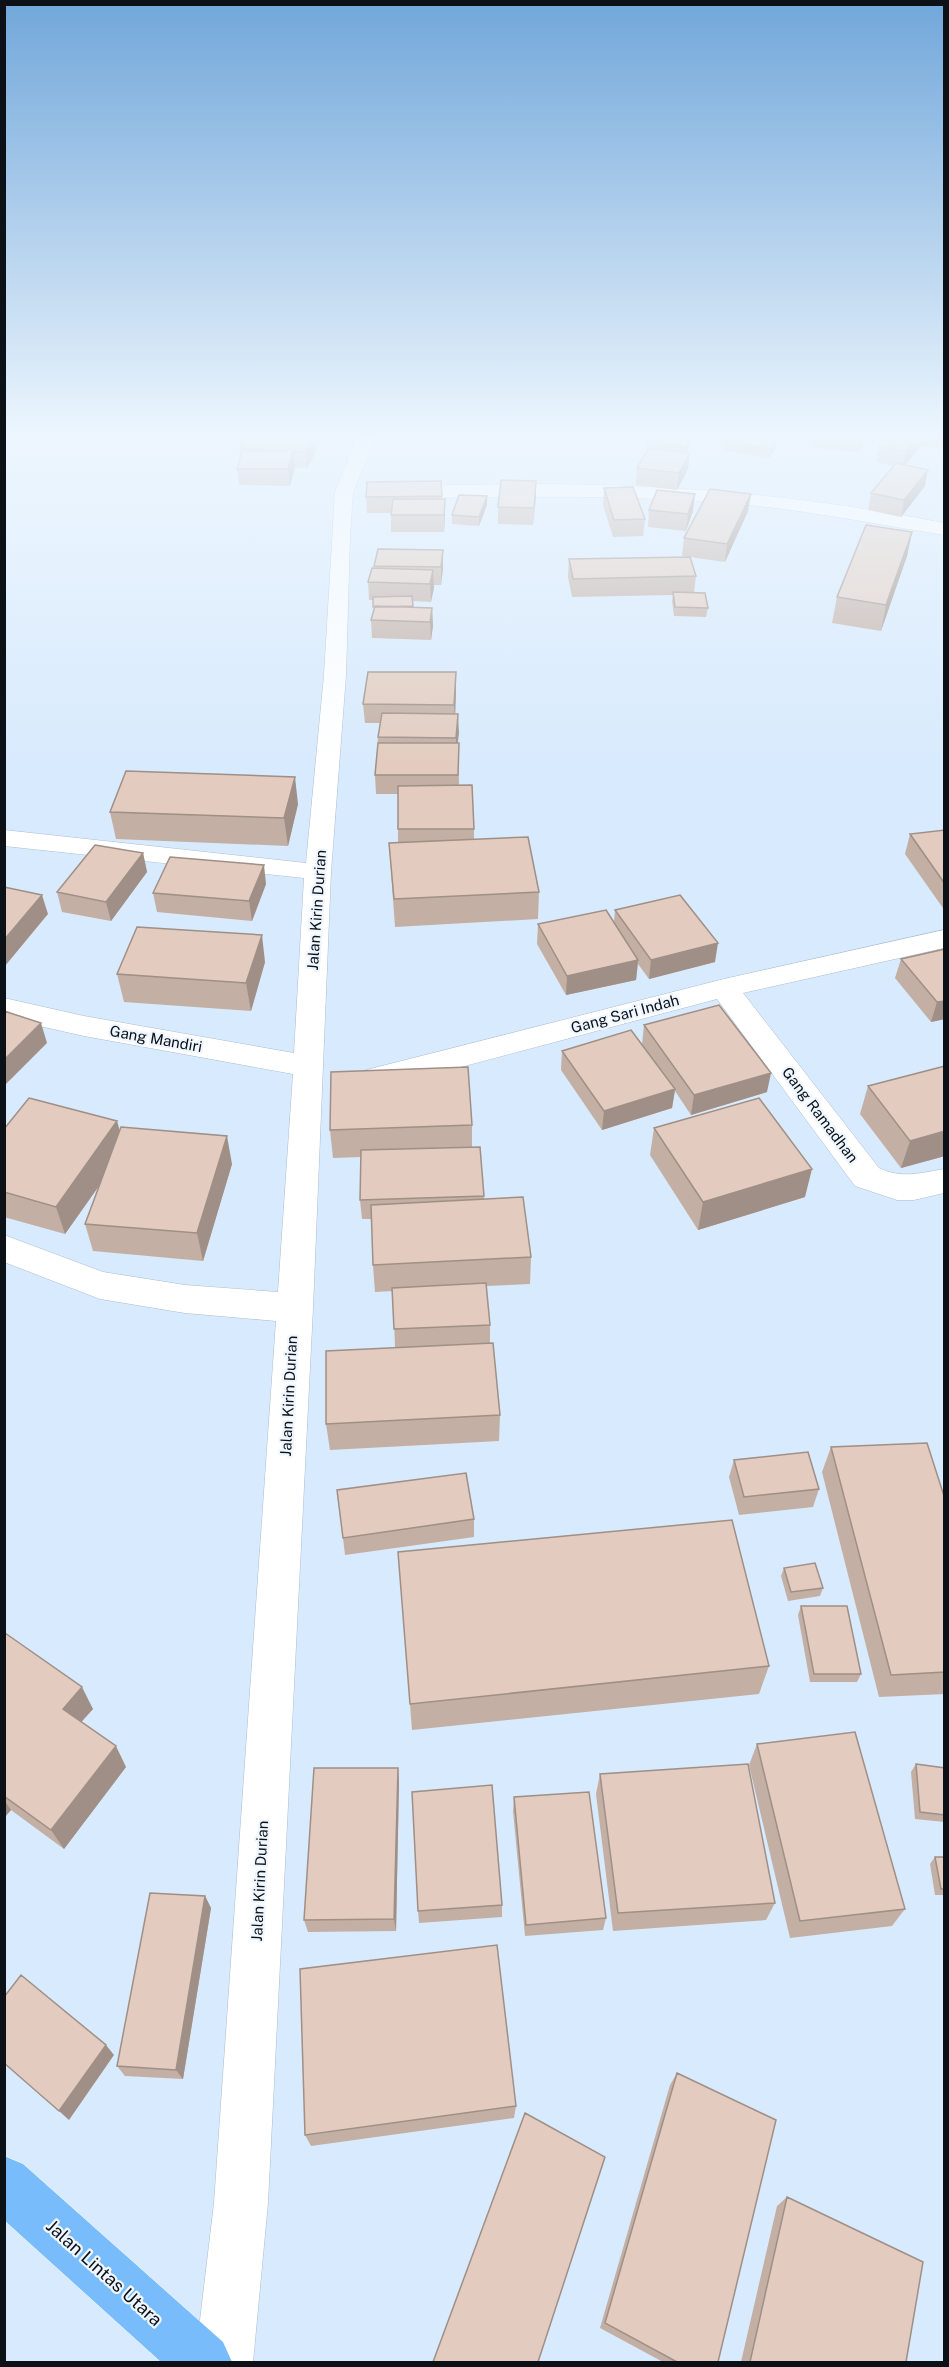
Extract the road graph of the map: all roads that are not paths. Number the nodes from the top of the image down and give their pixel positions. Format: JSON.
{"nodes":[{"id":1,"x":340,"y":543,"type":"edge"},
{"id":2,"x":4,"y":838,"type":"edge"},
{"id":3,"x":318,"y":872,"type":"junction"},
{"id":4,"x":945,"y":939,"type":"edge"},
{"id":5,"x":724,"y":988,"type":"junction"},
{"id":6,"x":4,"y":1008,"type":"edge"},
{"id":7,"x":322,"y":1085,"type":"junction"},
{"id":8,"x":945,"y":1181,"type":"edge"},
{"id":9,"x":4,"y":1248,"type":"edge"},
{"id":10,"x":295,"y":1308,"type":"junction"},
{"id":11,"x":4,"y":2183,"type":"edge"},
{"id":12,"x":203,"y":2362,"type":"edge"},
{"id":13,"x":224,"y":2362,"type":"edge"}],
"edges":[{"from":1,"to":3,"type":"street","name":"Jalan Kirin Durian"},
{"from":2,"to":3,"type":"street"},
{"from":3,"to":7,"type":"street","name":"Jalan Kirin Durian"},
{"from":4,"to":5,"type":"street","name":"Gang Sari Indah"},
{"from":5,"to":7,"type":"street","name":"Gang Sari Indah"},
{"from":5,"to":8,"type":"street","name":"Gang Ramadhan"},
{"from":6,"to":7,"type":"street","name":"Gang Mandiri"},
{"from":7,"to":10,"type":"street","name":"Jalan Kirin Durian"},
{"from":9,"to":10,"type":"street"},
{"from":10,"to":13,"type":"street","name":"Jalan Kirin Durian"},
{"from":11,"to":12,"type":"highway","name":"Jalan Lintas Utara"}]}
